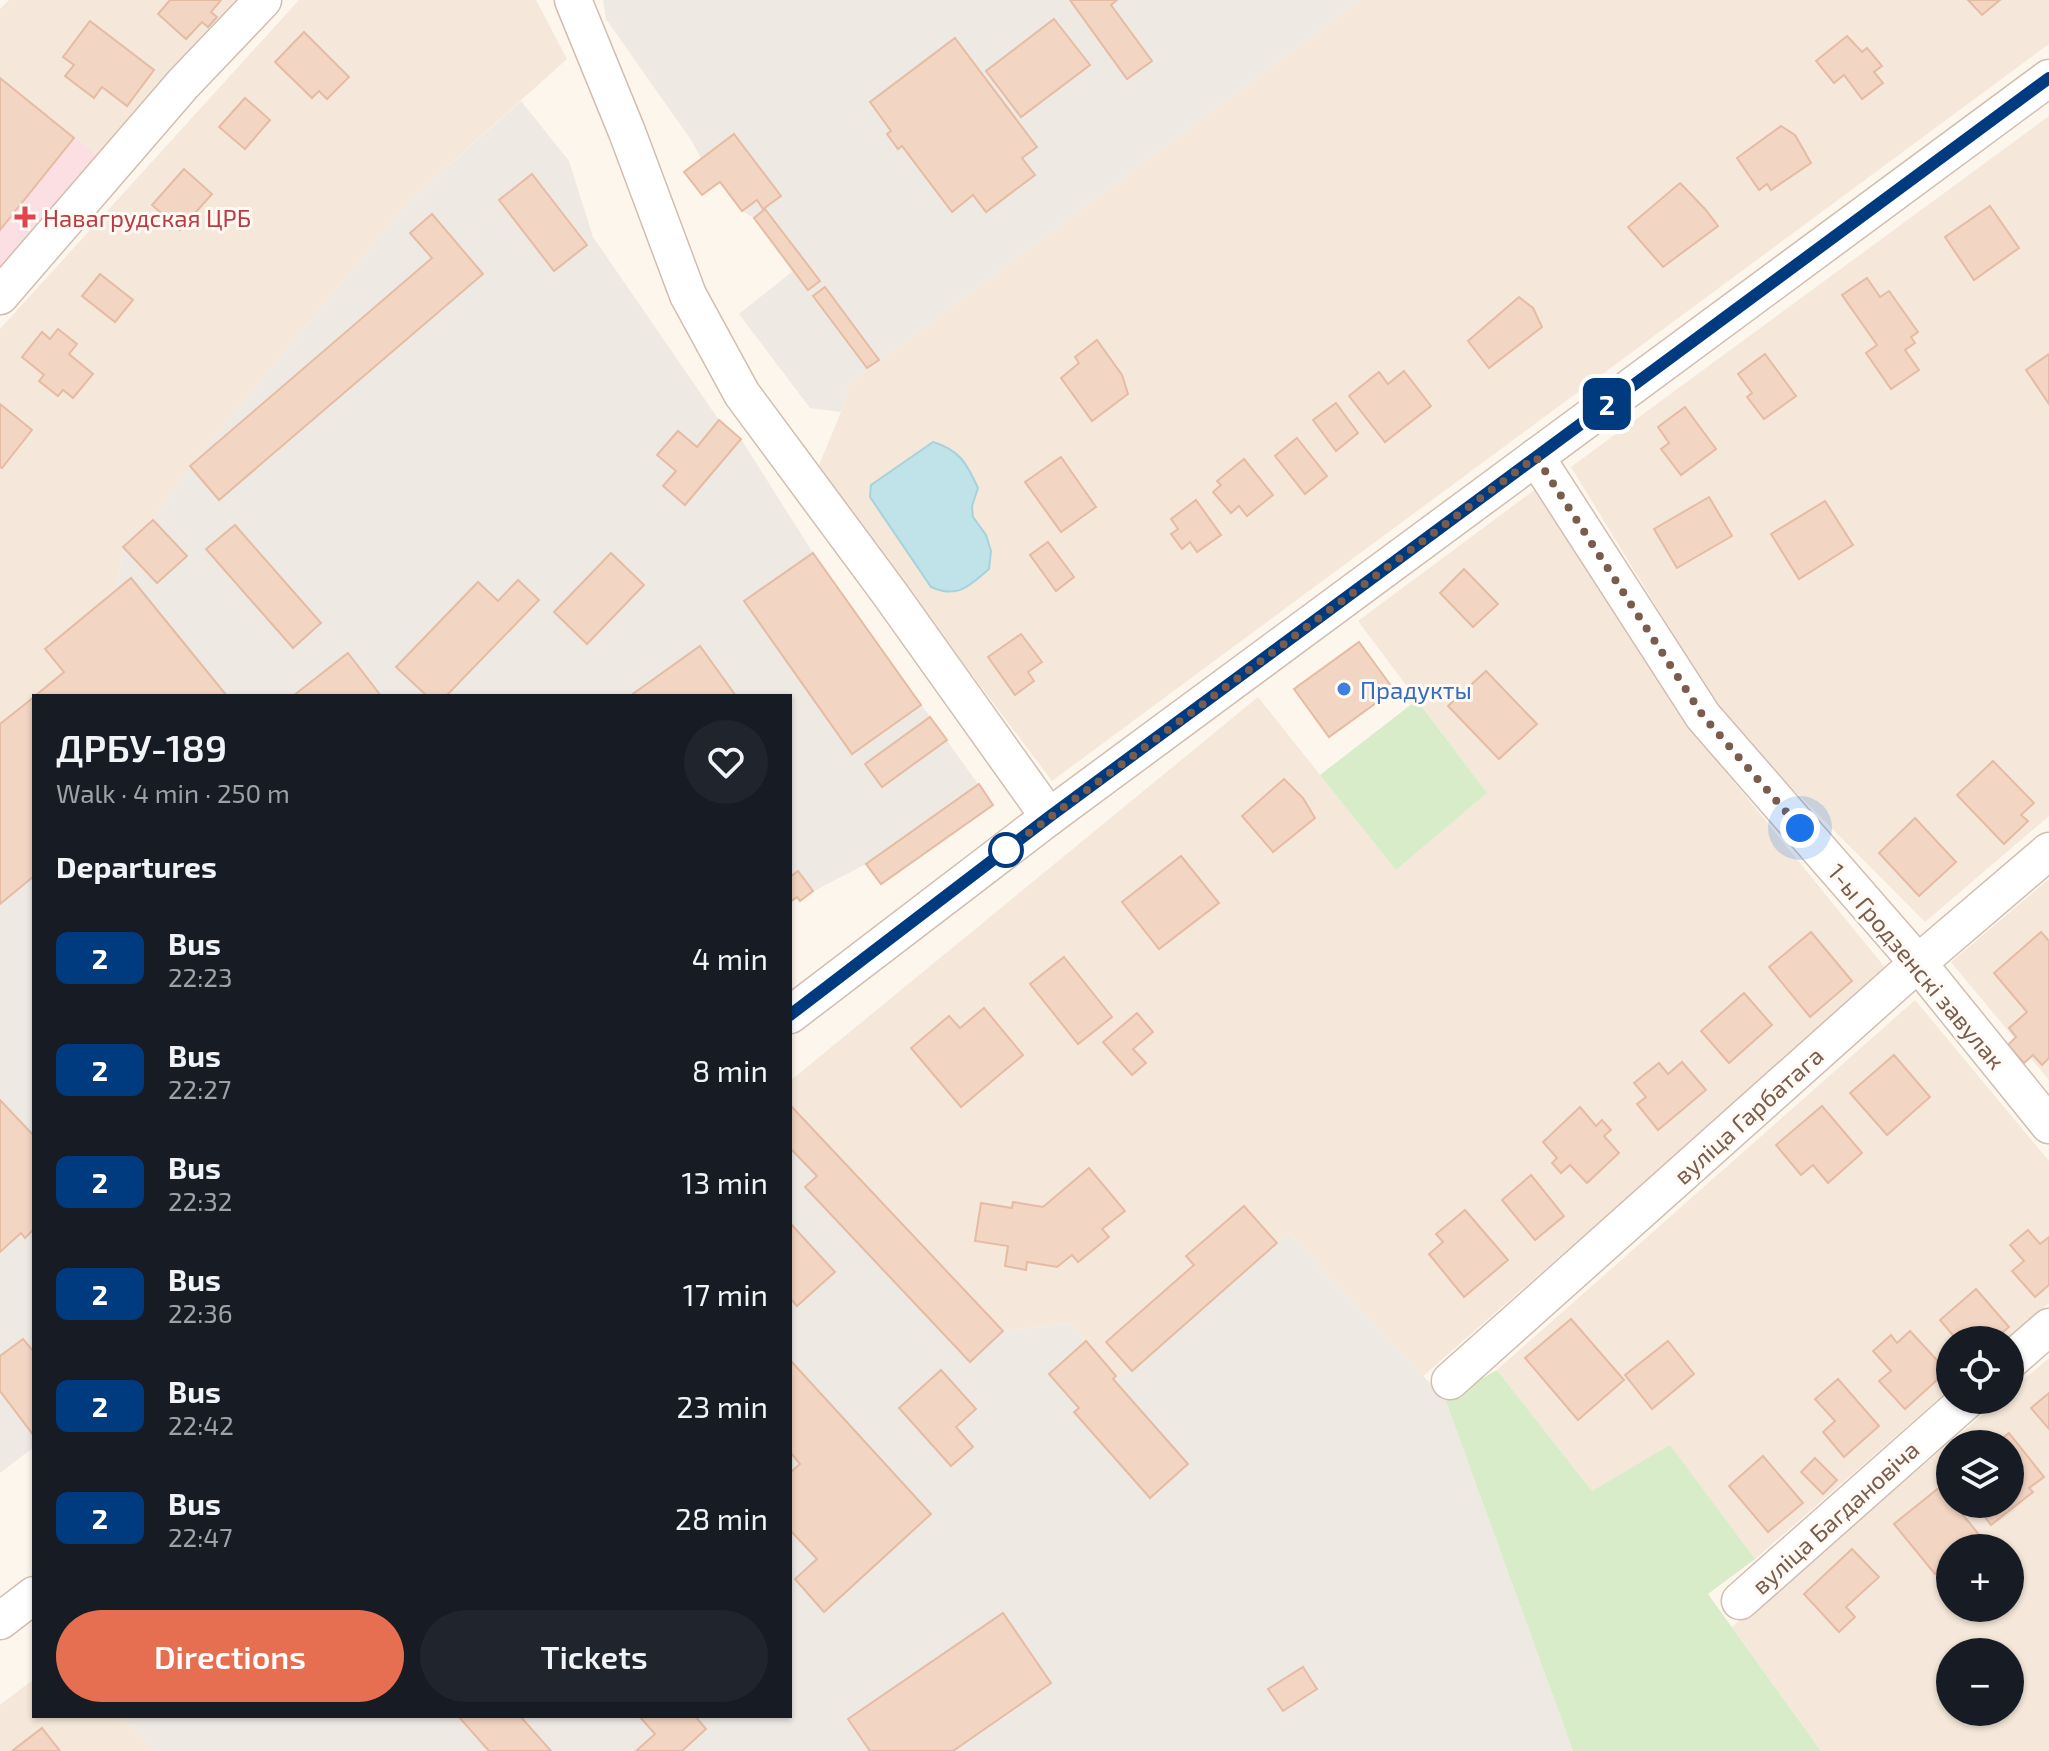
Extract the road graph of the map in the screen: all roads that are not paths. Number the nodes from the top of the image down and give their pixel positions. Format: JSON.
{"nodes":[{"id":1,"x":263,"y":0,"type":"edge"},
{"id":2,"x":573,"y":0,"type":"edge"},
{"id":3,"x":2049,"y":78,"type":"edge"},
{"id":4,"x":0,"y":296,"type":"edge"},
{"id":5,"x":1536,"y":457,"type":"junction"},
{"id":6,"x":1049,"y":817,"type":"junction"},
{"id":7,"x":2049,"y":851,"type":"edge"},
{"id":8,"x":1918,"y":963,"type":"junction"},
{"id":9,"x":792,"y":1013,"type":"edge"},
{"id":10,"x":2049,"y":1125,"type":"edge"},
{"id":11,"x":2049,"y":1327,"type":"edge"},
{"id":12,"x":2024,"y":1349,"type":"edge"},
{"id":13,"x":1450,"y":1381,"type":"dead end"},
{"id":14,"x":1951,"y":1414,"type":"edge"},
{"id":15,"x":32,"y":1597,"type":"edge"},
{"id":16,"x":1740,"y":1601,"type":"dead end"},
{"id":17,"x":0,"y":1621,"type":"edge"}],
"edges":[{"from":1,"to":4,"type":"street"},
{"from":2,"to":6,"type":"street"},
{"from":3,"to":5,"type":"street"},
{"from":5,"to":6,"type":"street"},
{"from":5,"to":8,"type":"street","name":"1-ы Гродзенскі завулак"},
{"from":6,"to":9,"type":"street"},
{"from":7,"to":8,"type":"street","name":"вуліца Гарбатага"},
{"from":8,"to":10,"type":"street","name":"1-ы Гродзенскі завулак"},
{"from":8,"to":13,"type":"street","name":"вуліца Гарбатага"},
{"from":11,"to":12,"type":"street"},
{"from":14,"to":16,"type":"street","name":"вуліца Багдановіча"},
{"from":15,"to":17,"type":"street"}]}
